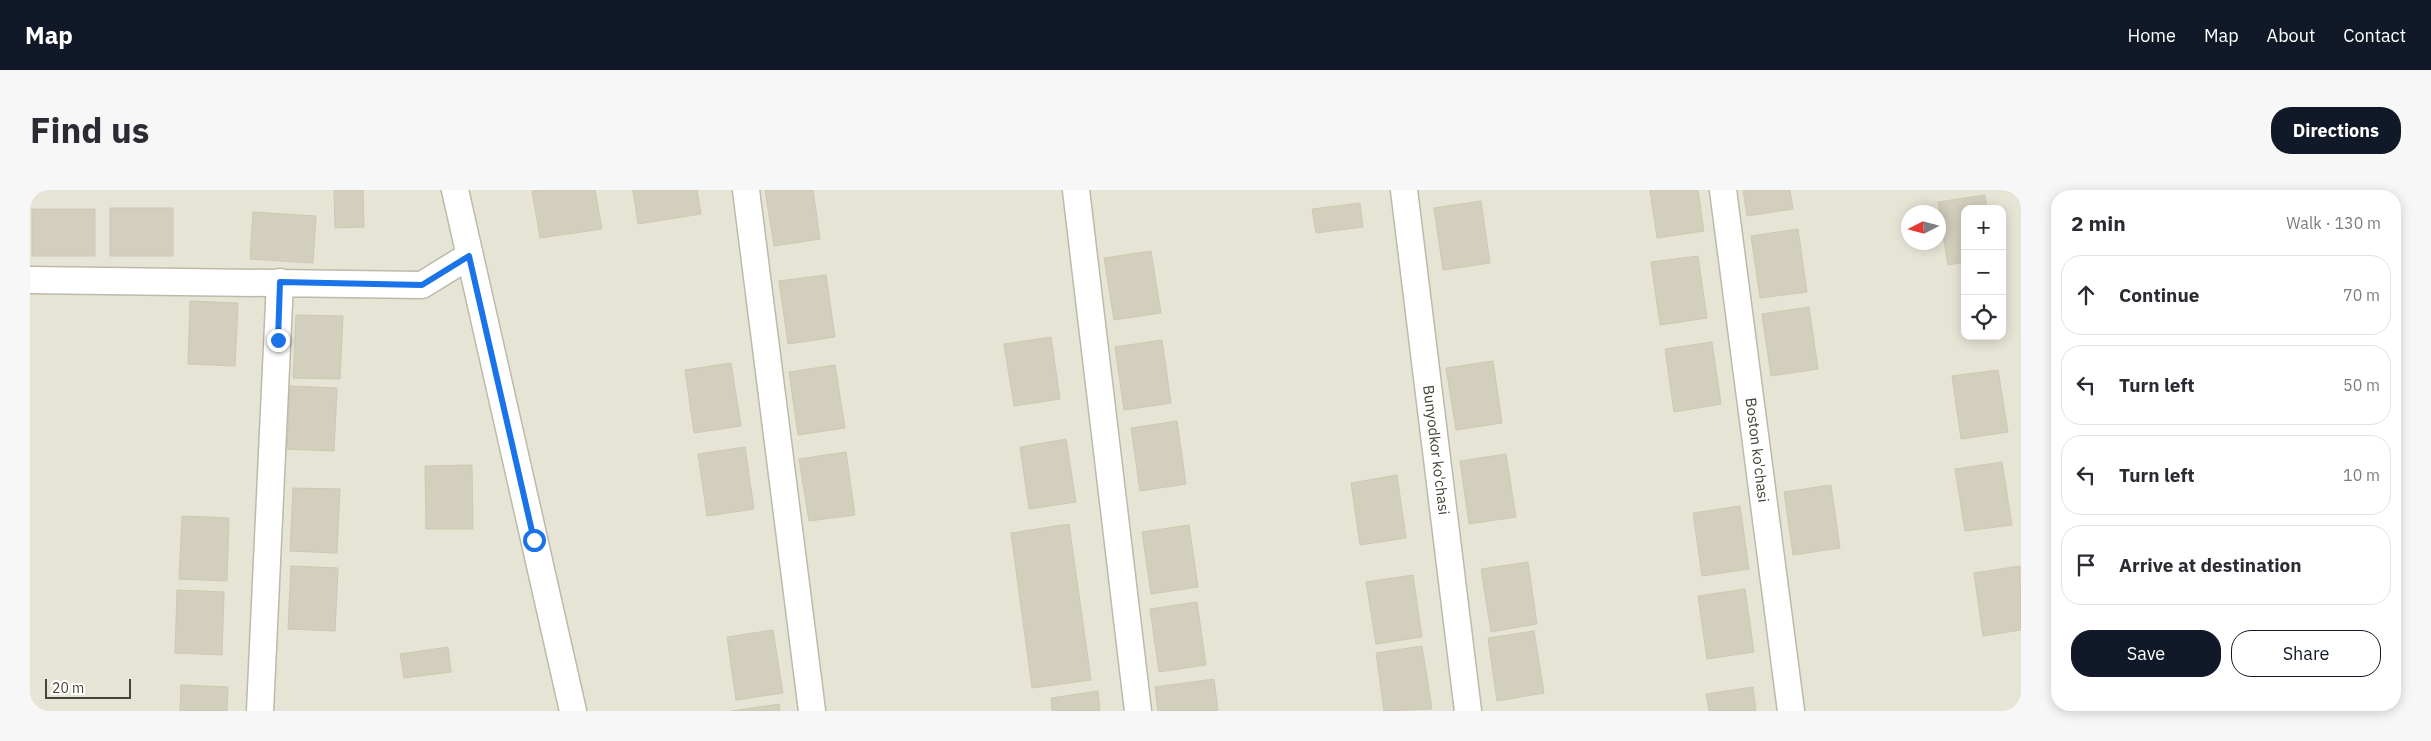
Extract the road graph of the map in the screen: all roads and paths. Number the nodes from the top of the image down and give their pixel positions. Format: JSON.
{"nodes":[{"id":1,"x":455,"y":190,"type":"edge"},
{"id":2,"x":746,"y":190,"type":"edge"},
{"id":3,"x":1076,"y":190,"type":"edge"},
{"id":4,"x":1404,"y":190,"type":"edge"},
{"id":5,"x":1723,"y":190,"type":"edge"},
{"id":6,"x":469,"y":256,"type":"junction"},
{"id":7,"x":30,"y":280,"type":"edge"},
{"id":8,"x":280,"y":282,"type":"junction"},
{"id":9,"x":260,"y":711,"type":"edge"},
{"id":10,"x":573,"y":711,"type":"edge"},
{"id":11,"x":812,"y":711,"type":"edge"},
{"id":12,"x":1138,"y":711,"type":"edge"},
{"id":13,"x":1468,"y":711,"type":"edge"},
{"id":14,"x":1791,"y":711,"type":"edge"}],
"edges":[{"from":1,"to":6,"type":"street"},
{"from":2,"to":11,"type":"street"},
{"from":3,"to":12,"type":"street"},
{"from":4,"to":13,"type":"street","name":"Bunyodkor ko'chasi"},
{"from":5,"to":14,"type":"street","name":"Boston ko'chasi"},
{"from":6,"to":8,"type":"street"},
{"from":6,"to":10,"type":"street"},
{"from":7,"to":8,"type":"street"},
{"from":8,"to":9,"type":"street"}]}
